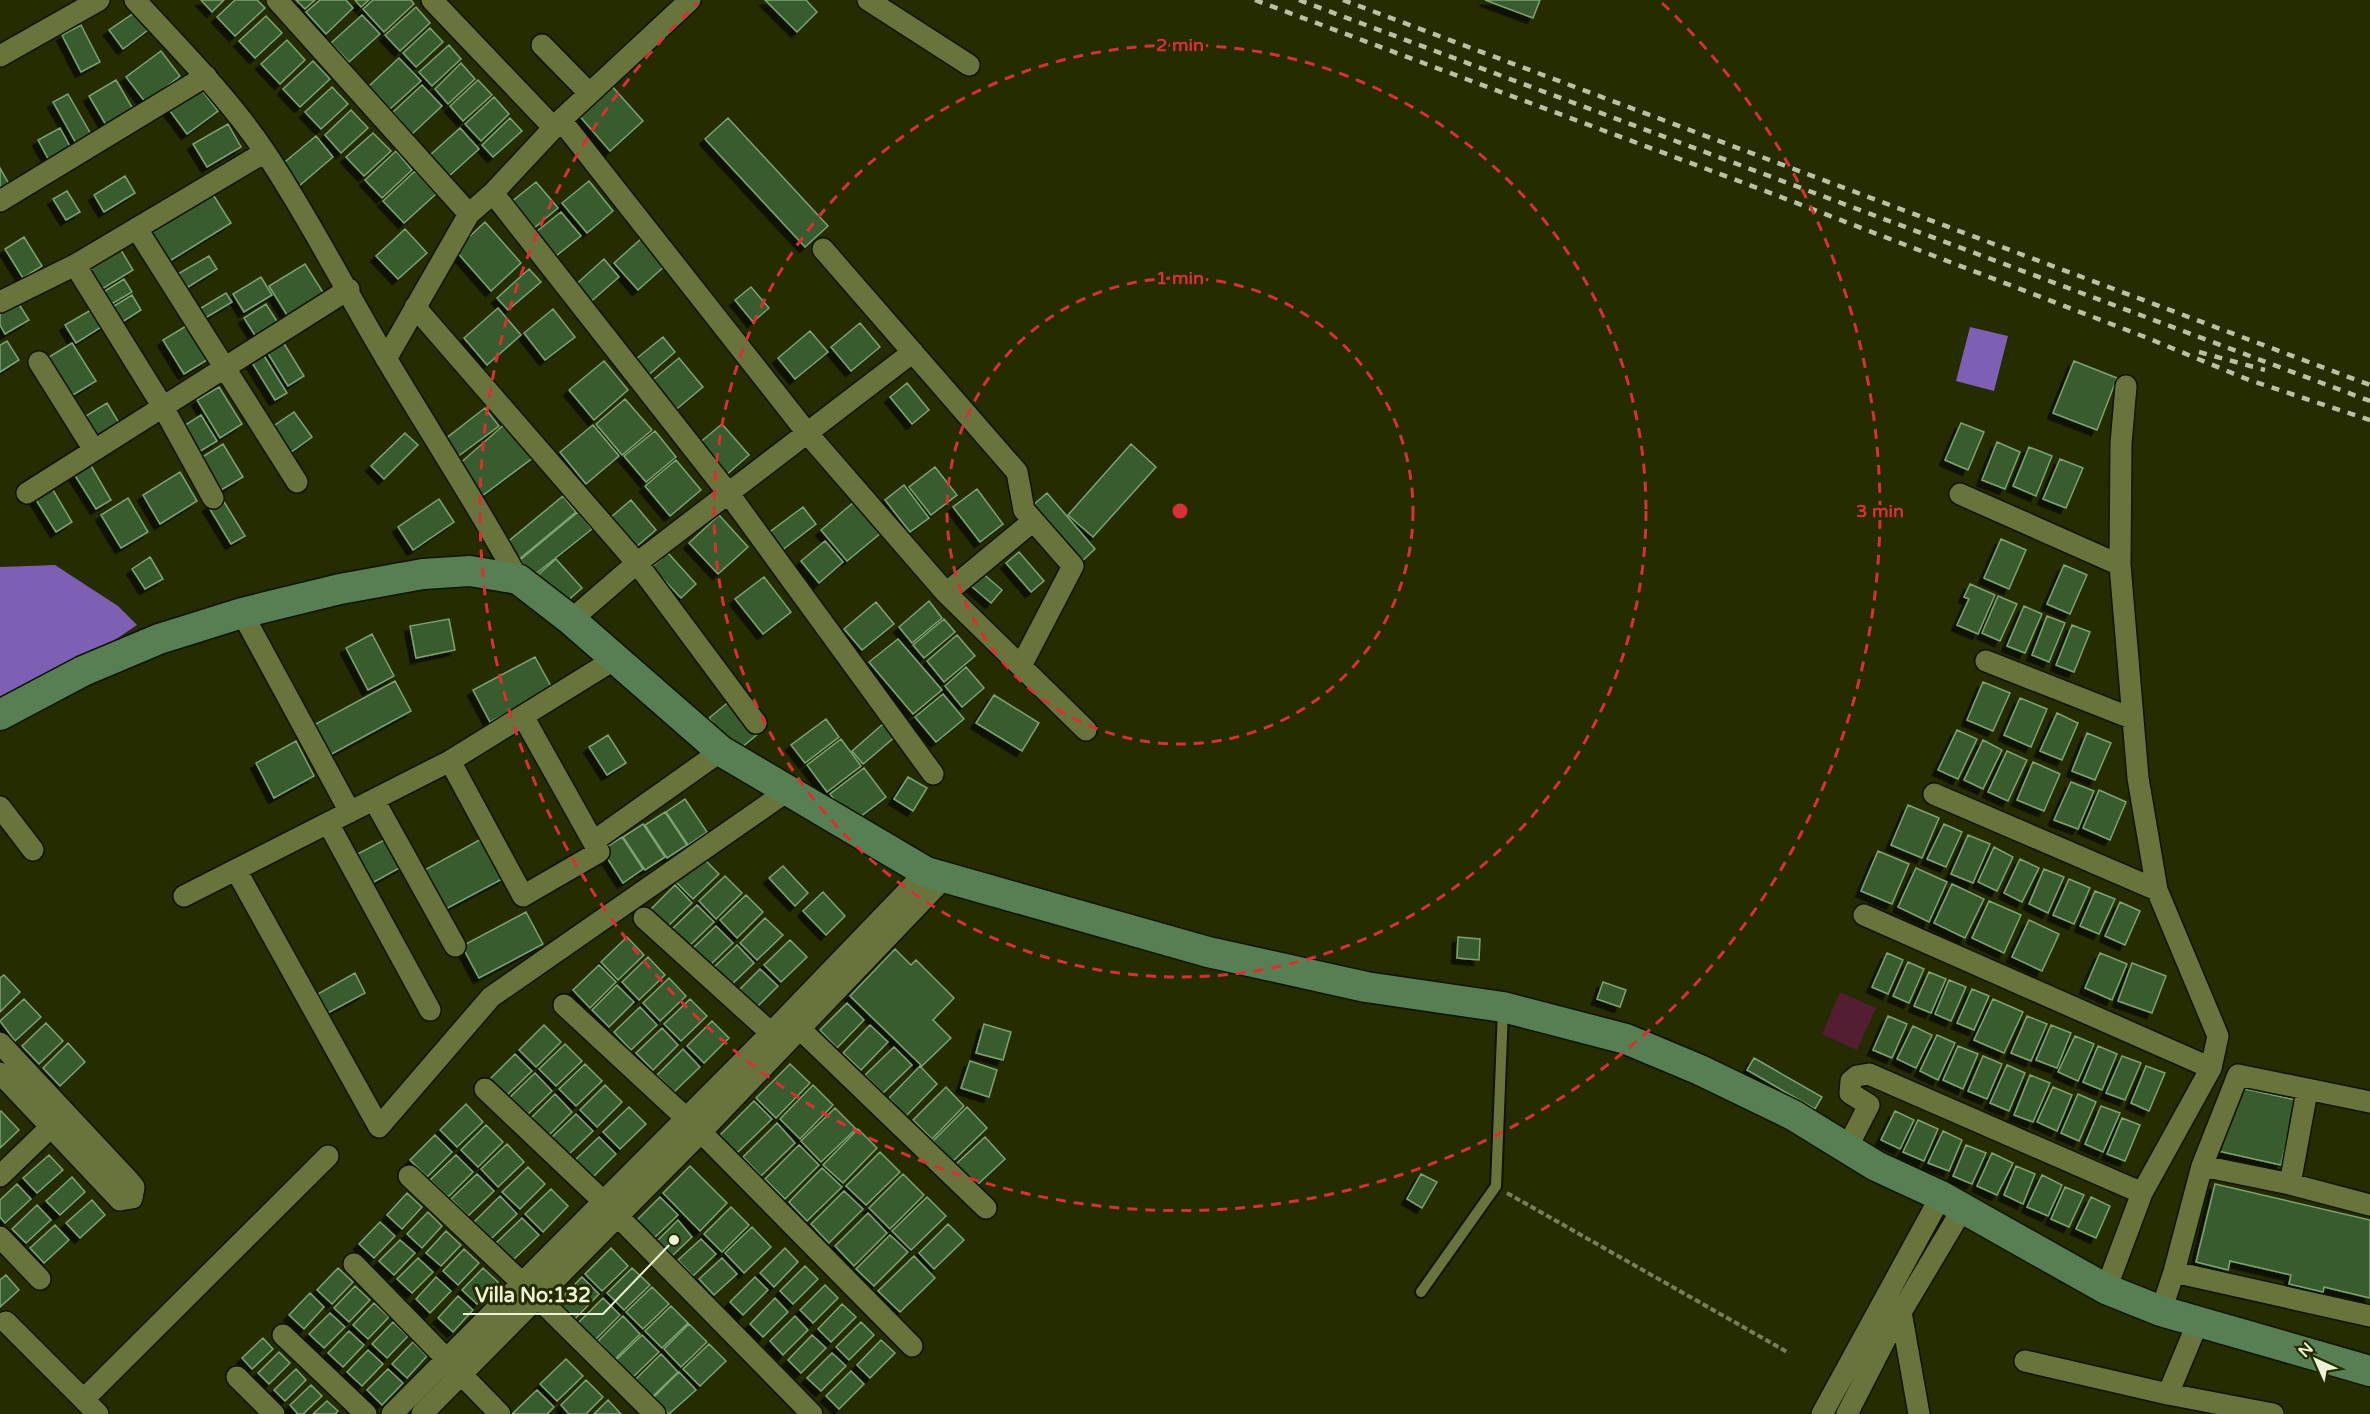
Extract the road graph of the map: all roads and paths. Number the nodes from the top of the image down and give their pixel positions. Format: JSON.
{"nodes":[{"id":1,"x":99,"y":0,"type":"edge"},
{"id":2,"x":135,"y":0,"type":"edge"},
{"id":3,"x":277,"y":0,"type":"edge"},
{"id":4,"x":432,"y":0,"type":"edge"},
{"id":5,"x":690,"y":0,"type":"edge"},
{"id":6,"x":868,"y":0,"type":"edge"},
{"id":7,"x":542,"y":45,"type":"dead end"},
{"id":8,"x":0,"y":56,"type":"edge"},
{"id":9,"x":969,"y":66,"type":"dead end"},
{"id":10,"x":206,"y":76,"type":"junction"},
{"id":11,"x":589,"y":93,"type":"junction"},
{"id":12,"x":557,"y":124,"type":"junction"},
{"id":13,"x":265,"y":152,"type":"junction"},
{"id":14,"x":493,"y":193,"type":"junction"},
{"id":15,"x":0,"y":201,"type":"edge"},
{"id":16,"x":469,"y":214,"type":"junction"},
{"id":17,"x":137,"y":229,"type":"junction"},
{"id":18,"x":823,"y":249,"type":"dead end"},
{"id":19,"x":75,"y":265,"type":"junction"},
{"id":20,"x":349,"y":289,"type":"junction"},
{"id":21,"x":0,"y":302,"type":"edge"},
{"id":22,"x":415,"y":307,"type":"junction"},
{"id":23,"x":913,"y":352,"type":"junction"},
{"id":24,"x":386,"y":359,"type":"junction"},
{"id":25,"x":39,"y":362,"type":"dead end"},
{"id":26,"x":224,"y":368,"type":"junction"},
{"id":27,"x":2126,"y":386,"type":"dead end"},
{"id":28,"x":163,"y":407,"type":"junction"},
{"id":29,"x":808,"y":434,"type":"junction"},
{"id":30,"x":94,"y":450,"type":"junction"},
{"id":31,"x":297,"y":482,"type":"dead end"},
{"id":32,"x":27,"y":493,"type":"dead end"},
{"id":33,"x":729,"y":494,"type":"junction"},
{"id":34,"x":1960,"y":494,"type":"dead end"},
{"id":35,"x":213,"y":498,"type":"dead end"},
{"id":36,"x":1033,"y":521,"type":"junction"},
{"id":37,"x":637,"y":563,"type":"junction"},
{"id":38,"x":2120,"y":565,"type":"junction"},
{"id":39,"x":518,"y":579,"type":"junction"},
{"id":40,"x":946,"y":593,"type":"junction"},
{"id":41,"x":242,"y":614,"type":"junction"},
{"id":42,"x":571,"y":620,"type":"junction"},
{"id":43,"x":615,"y":659,"type":"junction"},
{"id":44,"x":1986,"y":661,"type":"dead end"},
{"id":45,"x":1021,"y":666,"type":"junction"},
{"id":46,"x":0,"y":715,"type":"edge"},
{"id":47,"x":524,"y":718,"type":"junction"},
{"id":48,"x":2131,"y":718,"type":"junction"},
{"id":49,"x":756,"y":723,"type":"dead end"},
{"id":50,"x":1086,"y":730,"type":"dead end"},
{"id":51,"x":721,"y":751,"type":"junction"},
{"id":52,"x":450,"y":761,"type":"junction"},
{"id":53,"x":933,"y":774,"type":"dead end"},
{"id":54,"x":786,"y":792,"type":"junction"},
{"id":55,"x":1934,"y":794,"type":"dead end"},
{"id":56,"x":374,"y":800,"type":"junction"},
{"id":57,"x":0,"y":807,"type":"edge"},
{"id":58,"x":350,"y":812,"type":"junction"},
{"id":59,"x":328,"y":823,"type":"junction"},
{"id":60,"x":594,"y":841,"type":"junction"},
{"id":61,"x":33,"y":850,"type":"dead end"},
{"id":62,"x":236,"y":870,"type":"junction"},
{"id":63,"x":935,"y":875,"type":"junction"},
{"id":64,"x":2157,"y":890,"type":"junction"},
{"id":65,"x":184,"y":896,"type":"dead end"},
{"id":66,"x":1864,"y":915,"type":"dead end"},
{"id":67,"x":644,"y":918,"type":"dead end"},
{"id":68,"x":455,"y":946,"type":"dead end"},
{"id":69,"x":564,"y":1005,"type":"dead end"},
{"id":70,"x":1503,"y":1007,"type":"junction"},
{"id":71,"x":430,"y":1010,"type":"dead end"},
{"id":72,"x":799,"y":1028,"type":"junction"},
{"id":73,"x":771,"y":1033,"type":"junction"},
{"id":74,"x":0,"y":1042,"type":"edge"},
{"id":75,"x":2211,"y":1068,"type":"junction"},
{"id":76,"x":0,"y":1073,"type":"edge"},
{"id":77,"x":485,"y":1089,"type":"dead end"},
{"id":78,"x":2307,"y":1091,"type":"junction"},
{"id":79,"x":2370,"y":1102,"type":"edge"},
{"id":80,"x":58,"y":1120,"type":"junction"},
{"id":81,"x":693,"y":1126,"type":"junction"},
{"id":82,"x":1847,"y":1148,"type":"junction"},
{"id":83,"x":328,"y":1156,"type":"dead end"},
{"id":84,"x":2202,"y":1166,"type":"junction"},
{"id":85,"x":0,"y":1176,"type":"edge"},
{"id":86,"x":409,"y":1176,"type":"dead end"},
{"id":87,"x":2290,"y":1184,"type":"junction"},
{"id":88,"x":1496,"y":1186,"type":"junction"},
{"id":89,"x":2142,"y":1193,"type":"junction"},
{"id":90,"x":1952,"y":1202,"type":"junction"},
{"id":91,"x":2370,"y":1205,"type":"edge"},
{"id":92,"x":986,"y":1208,"type":"dead end"},
{"id":93,"x":611,"y":1209,"type":"junction"},
{"id":94,"x":0,"y":1237,"type":"edge"},
{"id":95,"x":354,"y":1264,"type":"dead end"},
{"id":96,"x":2174,"y":1272,"type":"junction"},
{"id":97,"x":40,"y":1279,"type":"dead end"},
{"id":98,"x":2106,"y":1289,"type":"junction"},
{"id":99,"x":530,"y":1291,"type":"junction"},
{"id":100,"x":1421,"y":1292,"type":"dead end"},
{"id":101,"x":2161,"y":1311,"type":"junction"},
{"id":102,"x":1901,"y":1312,"type":"junction"},
{"id":103,"x":2370,"y":1316,"type":"edge"},
{"id":104,"x":6,"y":1322,"type":"dead end"},
{"id":105,"x":2198,"y":1322,"type":"junction"},
{"id":106,"x":283,"y":1335,"type":"dead end"},
{"id":107,"x":912,"y":1346,"type":"dead end"},
{"id":108,"x":1789,"y":1353,"type":"dead end"},
{"id":109,"x":447,"y":1357,"type":"junction"},
{"id":110,"x":2025,"y":1361,"type":"dead end"},
{"id":111,"x":2370,"y":1371,"type":"edge"},
{"id":112,"x":461,"y":1373,"type":"junction"},
{"id":113,"x":237,"y":1377,"type":"dead end"},
{"id":114,"x":2168,"y":1394,"type":"junction"},
{"id":115,"x":91,"y":1407,"type":"edge"},
{"id":116,"x":274,"y":1414,"type":"edge"},
{"id":117,"x":366,"y":1414,"type":"edge"},
{"id":118,"x":392,"y":1414,"type":"edge"},
{"id":119,"x":422,"y":1414,"type":"edge"},
{"id":120,"x":500,"y":1414,"type":"edge"},
{"id":121,"x":655,"y":1414,"type":"edge"},
{"id":122,"x":812,"y":1414,"type":"edge"},
{"id":123,"x":1822,"y":1414,"type":"edge"},
{"id":124,"x":1847,"y":1414,"type":"edge"},
{"id":125,"x":1919,"y":1414,"type":"edge"},
{"id":126,"x":2273,"y":1414,"type":"edge"}],
"edges":[{"from":1,"to":8,"type":"street"},
{"from":2,"to":10,"type":"street"},
{"from":3,"to":16,"type":"street"},
{"from":4,"to":12,"type":"street"},
{"from":5,"to":11,"type":"street"},
{"from":6,"to":9,"type":"street"},
{"from":7,"to":11,"type":"street"},
{"from":10,"to":13,"type":"street"},
{"from":10,"to":15,"type":"street"},
{"from":11,"to":12,"type":"street"},
{"from":12,"to":14,"type":"street"},
{"from":12,"to":29,"type":"street"},
{"from":13,"to":17,"type":"street"},
{"from":13,"to":20,"type":"street"},
{"from":14,"to":16,"type":"street"},
{"from":14,"to":33,"type":"street"},
{"from":16,"to":22,"type":"street"},
{"from":17,"to":19,"type":"street"},
{"from":17,"to":26,"type":"street"},
{"from":18,"to":23,"type":"street"},
{"from":19,"to":21,"type":"street"},
{"from":19,"to":28,"type":"street"},
{"from":20,"to":24,"type":"street"},
{"from":20,"to":26,"type":"street"},
{"from":22,"to":24,"type":"street"},
{"from":22,"to":37,"type":"street"},
{"from":23,"to":29,"type":"street"},
{"from":23,"to":36,"type":"street"},
{"from":24,"to":39,"type":"street"},
{"from":25,"to":30,"type":"street"},
{"from":26,"to":28,"type":"street"},
{"from":26,"to":31,"type":"street"},
{"from":27,"to":38,"type":"street"},
{"from":28,"to":30,"type":"street"},
{"from":28,"to":35,"type":"street"},
{"from":29,"to":33,"type":"street"},
{"from":29,"to":40,"type":"street"},
{"from":30,"to":32,"type":"street"},
{"from":33,"to":37,"type":"street"},
{"from":33,"to":53,"type":"street"},
{"from":34,"to":38,"type":"street"},
{"from":36,"to":40,"type":"street"},
{"from":36,"to":45,"type":"street"},
{"from":37,"to":42,"type":"street"},
{"from":37,"to":49,"type":"street"},
{"from":38,"to":48,"type":"street"},
{"from":39,"to":41,"type":"main road"},
{"from":39,"to":42,"type":"main road"},
{"from":40,"to":45,"type":"street"},
{"from":41,"to":46,"type":"main road"},
{"from":41,"to":58,"type":"street"},
{"from":42,"to":43,"type":"main road"},
{"from":43,"to":47,"type":"street"},
{"from":43,"to":51,"type":"main road"},
{"from":44,"to":48,"type":"street"},
{"from":45,"to":50,"type":"street"},
{"from":47,"to":52,"type":"street"},
{"from":47,"to":60,"type":"street"},
{"from":48,"to":64,"type":"street"},
{"from":51,"to":54,"type":"main road"},
{"from":51,"to":60,"type":"street"},
{"from":52,"to":56,"type":"street"},
{"from":52,"to":60,"type":"street"},
{"from":54,"to":62,"type":"street"},
{"from":54,"to":63,"type":"main road"},
{"from":55,"to":64,"type":"street"},
{"from":56,"to":58,"type":"street"},
{"from":56,"to":68,"type":"street"},
{"from":57,"to":61,"type":"street"},
{"from":58,"to":59,"type":"street"},
{"from":59,"to":62,"type":"street"},
{"from":59,"to":71,"type":"street"},
{"from":62,"to":65,"type":"street"},
{"from":63,"to":70,"type":"main road"},
{"from":63,"to":72,"type":"street"},
{"from":63,"to":73,"type":"street"},
{"from":64,"to":75,"type":"street"},
{"from":66,"to":75,"type":"street"},
{"from":67,"to":73,"type":"street"},
{"from":69,"to":81,"type":"street"},
{"from":70,"to":82,"type":"main road"},
{"from":70,"to":88,"type":"lane"},
{"from":72,"to":81,"type":"street"},
{"from":72,"to":92,"type":"street"},
{"from":73,"to":81,"type":"street"},
{"from":74,"to":80,"type":"street"},
{"from":75,"to":89,"type":"street"},
{"from":76,"to":80,"type":"street"},
{"from":77,"to":93,"type":"street"},
{"from":78,"to":79,"type":"street"},
{"from":78,"to":84,"type":"street"},
{"from":78,"to":87,"type":"street"},
{"from":80,"to":85,"type":"street"},
{"from":81,"to":93,"type":"street"},
{"from":81,"to":107,"type":"street"},
{"from":82,"to":89,"type":"street"},
{"from":82,"to":90,"type":"main road"},
{"from":83,"to":115,"type":"street"},
{"from":84,"to":87,"type":"street"},
{"from":84,"to":96,"type":"street"},
{"from":86,"to":99,"type":"street"},
{"from":87,"to":91,"type":"street"},
{"from":88,"to":100,"type":"lane"},
{"from":88,"to":108,"type":"path"},
{"from":89,"to":98,"type":"street"},
{"from":90,"to":98,"type":"main road"},
{"from":90,"to":102,"type":"street"},
{"from":90,"to":123,"type":"street"},
{"from":93,"to":99,"type":"street"},
{"from":93,"to":122,"type":"street"},
{"from":94,"to":97,"type":"street"},
{"from":95,"to":109,"type":"street"},
{"from":96,"to":101,"type":"street"},
{"from":96,"to":103,"type":"street"},
{"from":98,"to":101,"type":"main road"},
{"from":99,"to":109,"type":"street"},
{"from":99,"to":112,"type":"street"},
{"from":99,"to":121,"type":"street"},
{"from":101,"to":105,"type":"main road"},
{"from":102,"to":124,"type":"street"},
{"from":102,"to":125,"type":"street"},
{"from":104,"to":115,"type":"street"},
{"from":105,"to":111,"type":"main road"},
{"from":105,"to":114,"type":"street"},
{"from":106,"to":117,"type":"street"},
{"from":109,"to":112,"type":"street"},
{"from":109,"to":118,"type":"street"},
{"from":110,"to":114,"type":"street"},
{"from":112,"to":119,"type":"street"},
{"from":112,"to":120,"type":"street"},
{"from":113,"to":116,"type":"street"},
{"from":114,"to":126,"type":"street"}]}
